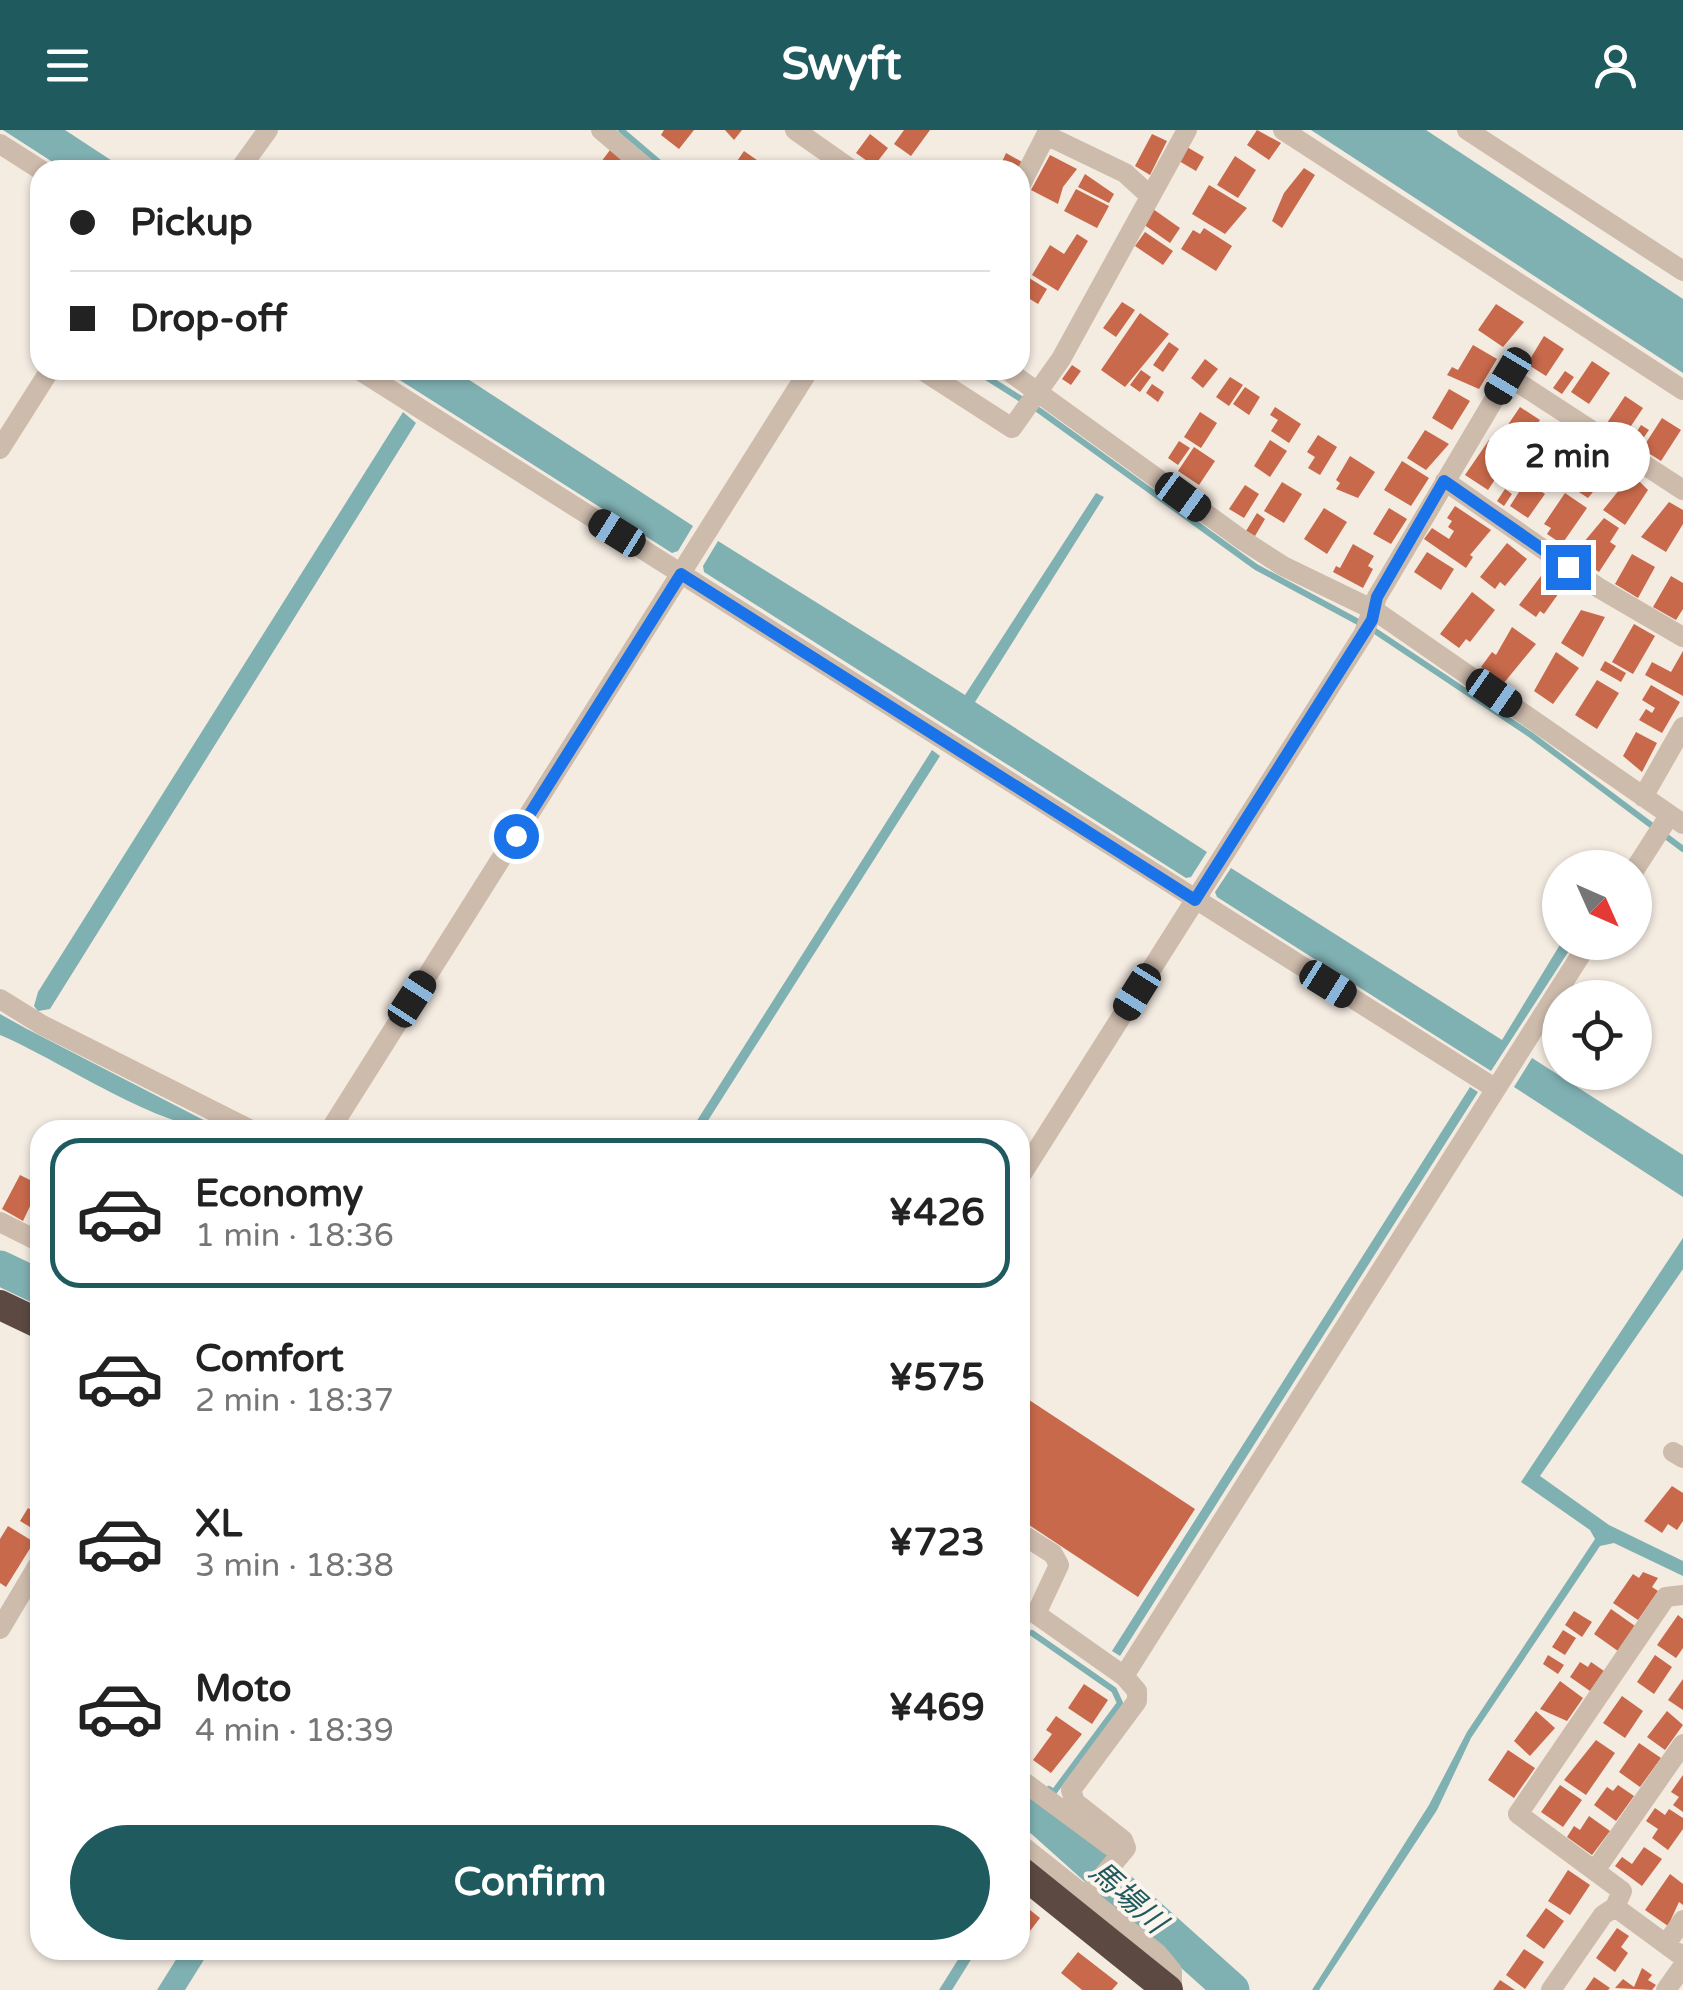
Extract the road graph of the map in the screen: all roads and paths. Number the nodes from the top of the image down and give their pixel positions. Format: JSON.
{"nodes":[{"id":1,"x":268,"y":130,"type":"edge"},
{"id":2,"x":601,"y":130,"type":"edge"},
{"id":3,"x":794,"y":130,"type":"edge"},
{"id":4,"x":1187,"y":130,"type":"edge"},
{"id":5,"x":1283,"y":130,"type":"edge"},
{"id":6,"x":1467,"y":130,"type":"edge"},
{"id":7,"x":0,"y":144,"type":"edge"},
{"id":8,"x":246,"y":160,"type":"edge"},
{"id":9,"x":636,"y":160,"type":"edge"},
{"id":10,"x":838,"y":160,"type":"edge"},
{"id":11,"x":30,"y":163,"type":"edge"},
{"id":12,"x":1030,"y":165,"type":"edge"},
{"id":13,"x":1148,"y":194,"type":"junction"},
{"id":14,"x":1683,"y":271,"type":"edge"},
{"id":15,"x":44,"y":380,"type":"edge"},
{"id":16,"x":375,"y":380,"type":"edge"},
{"id":17,"x":803,"y":380,"type":"edge"},
{"id":18,"x":938,"y":380,"type":"edge"},
{"id":19,"x":1016,"y":380,"type":"edge"},
{"id":20,"x":1683,"y":390,"type":"edge"},
{"id":21,"x":1033,"y":400,"type":"junction"},
{"id":22,"x":0,"y":449,"type":"edge"},
{"id":23,"x":1444,"y":481,"type":"junction"},
{"id":24,"x":1683,"y":490,"type":"edge"},
{"id":25,"x":681,"y":574,"type":"junction"},
{"id":26,"x":1370,"y":621,"type":"junction"},
{"id":27,"x":1683,"y":636,"type":"edge"},
{"id":28,"x":1683,"y":727,"type":"edge"},
{"id":29,"x":1644,"y":797,"type":"junction"},
{"id":30,"x":1668,"y":825,"type":"edge"},
{"id":31,"x":1649,"y":850,"type":"edge"},
{"id":32,"x":1195,"y":900,"type":"junction"},
{"id":33,"x":1577,"y":960,"type":"edge"},
{"id":34,"x":0,"y":999,"type":"edge"},
{"id":35,"x":1496,"y":1089,"type":"junction"},
{"id":36,"x":231,"y":1120,"type":"edge"},
{"id":37,"x":336,"y":1120,"type":"edge"},
{"id":38,"x":1030,"y":1162,"type":"edge"},
{"id":39,"x":0,"y":1222,"type":"edge"},
{"id":40,"x":30,"y":1237,"type":"edge"},
{"id":41,"x":0,"y":1305,"type":"edge"},
{"id":42,"x":30,"y":1319,"type":"edge"},
{"id":43,"x":1030,"y":1539,"type":"edge"},
{"id":44,"x":30,"y":1579,"type":"edge"},
{"id":45,"x":1683,"y":1594,"type":"edge"},
{"id":46,"x":0,"y":1629,"type":"edge"},
{"id":47,"x":1124,"y":1676,"type":"junction"},
{"id":48,"x":1683,"y":1744,"type":"edge"},
{"id":49,"x":1030,"y":1786,"type":"edge"},
{"id":50,"x":1030,"y":1851,"type":"edge"},
{"id":51,"x":1122,"y":1854,"type":"junction"},
{"id":52,"x":1596,"y":1869,"type":"junction"},
{"id":53,"x":1030,"y":1879,"type":"edge"},
{"id":54,"x":1087,"y":1894,"type":"junction"},
{"id":55,"x":1615,"y":1906,"type":"junction"},
{"id":56,"x":1683,"y":1920,"type":"edge"},
{"id":57,"x":1674,"y":1951,"type":"edge"},
{"id":58,"x":1683,"y":1966,"type":"edge"},
{"id":59,"x":1170,"y":1990,"type":"edge"},
{"id":60,"x":1551,"y":1990,"type":"edge"},
{"id":61,"x":1666,"y":1990,"type":"edge"}],
"edges":[{"from":1,"to":8,"type":"street"},
{"from":2,"to":9,"type":"street"},
{"from":3,"to":10,"type":"street"},
{"from":4,"to":13,"type":"street"},
{"from":5,"to":20,"type":"street"},
{"from":6,"to":14,"type":"street"},
{"from":7,"to":11,"type":"street"},
{"from":12,"to":13,"type":"street"},
{"from":13,"to":21,"type":"street"},
{"from":15,"to":22,"type":"street"},
{"from":16,"to":25,"type":"street"},
{"from":17,"to":25,"type":"street"},
{"from":18,"to":21,"type":"street"},
{"from":19,"to":21,"type":"street"},
{"from":21,"to":26,"type":"street"},
{"from":23,"to":24,"type":"street"},
{"from":23,"to":26,"type":"street"},
{"from":23,"to":27,"type":"street"},
{"from":25,"to":32,"type":"street"},
{"from":25,"to":37,"type":"street"},
{"from":26,"to":29,"type":"street"},
{"from":26,"to":32,"type":"street"},
{"from":28,"to":29,"type":"street"},
{"from":29,"to":30,"type":"street"},
{"from":30,"to":31,"type":"street"},
{"from":32,"to":35,"type":"street"},
{"from":32,"to":38,"type":"street"},
{"from":33,"to":35,"type":"street"},
{"from":34,"to":36,"type":"street"},
{"from":35,"to":47,"type":"street"},
{"from":39,"to":40,"type":"street"},
{"from":41,"to":42,"type":"highway"},
{"from":43,"to":47,"type":"street"},
{"from":44,"to":46,"type":"street"},
{"from":45,"to":52,"type":"street"},
{"from":47,"to":51,"type":"street"},
{"from":48,"to":52,"type":"street"},
{"from":49,"to":51,"type":"street"},
{"from":50,"to":54,"type":"street"},
{"from":51,"to":54,"type":"street"},
{"from":52,"to":55,"type":"street"},
{"from":53,"to":59,"type":"highway"},
{"from":54,"to":59,"type":"street"},
{"from":55,"to":57,"type":"street"},
{"from":55,"to":60,"type":"street"},
{"from":56,"to":57,"type":"street"},
{"from":58,"to":61,"type":"street"}]}
